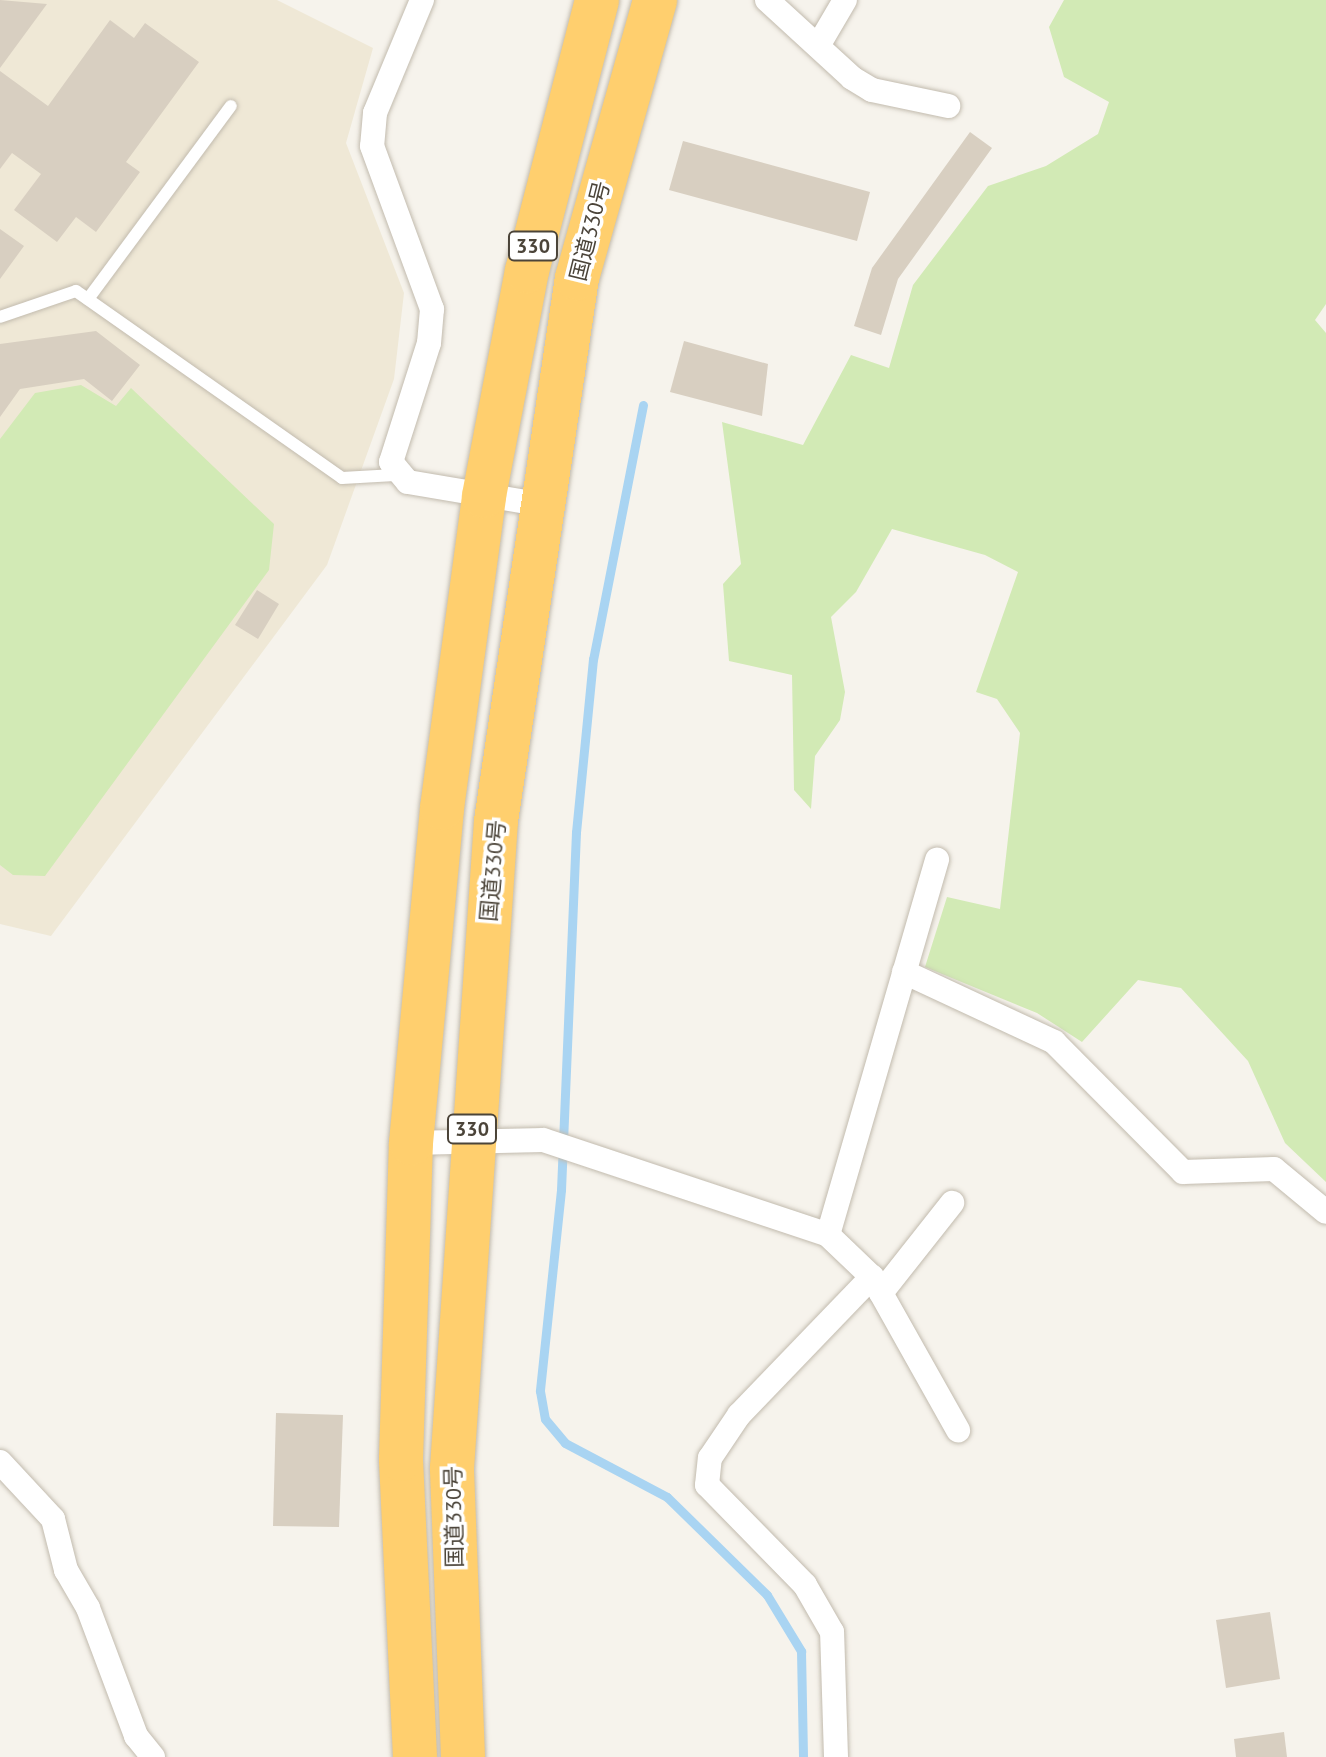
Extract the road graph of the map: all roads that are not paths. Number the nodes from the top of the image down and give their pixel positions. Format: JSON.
{"nodes":[{"id":1,"x":422,"y":0,"type":"edge"},
{"id":2,"x":597,"y":0,"type":"edge"},
{"id":3,"x":655,"y":0,"type":"edge"},
{"id":4,"x":767,"y":0,"type":"edge"},
{"id":5,"x":845,"y":0,"type":"edge"},
{"id":6,"x":818,"y":46,"type":"junction"},
{"id":7,"x":231,"y":106,"type":"dead end"},
{"id":8,"x":948,"y":106,"type":"dead end"},
{"id":9,"x":88,"y":299,"type":"junction"},
{"id":10,"x":0,"y":317,"type":"edge"},
{"id":11,"x":395,"y":475,"type":"junction"},
{"id":12,"x":484,"y":496,"type":"junction"},
{"id":13,"x":538,"y":504,"type":"junction"},
{"id":14,"x":937,"y":859,"type":"dead end"},
{"id":15,"x":904,"y":972,"type":"junction"},
{"id":16,"x":471,"y":1140,"type":"junction"},
{"id":17,"x":411,"y":1143,"type":"junction"},
{"id":18,"x":952,"y":1203,"type":"dead end"},
{"id":19,"x":1326,"y":1212,"type":"edge"},
{"id":20,"x":828,"y":1235,"type":"junction"},
{"id":21,"x":876,"y":1285,"type":"junction"},
{"id":22,"x":958,"y":1430,"type":"dead end"},
{"id":23,"x":0,"y":1462,"type":"edge"},
{"id":24,"x":153,"y":1757,"type":"edge"},
{"id":25,"x":415,"y":1757,"type":"edge"},
{"id":26,"x":463,"y":1757,"type":"edge"},
{"id":27,"x":836,"y":1757,"type":"edge"}],
"edges":[{"from":1,"to":11,"type":"street"},
{"from":2,"to":12,"type":"highway","number":"330"},
{"from":3,"to":13,"type":"highway","name":"国道330号","number":"330"},
{"from":4,"to":6,"type":"street"},
{"from":5,"to":6,"type":"street"},
{"from":6,"to":8,"type":"street"},
{"from":7,"to":9,"type":"lane"},
{"from":9,"to":10,"type":"lane"},
{"from":9,"to":11,"type":"lane"},
{"from":11,"to":12,"type":"street"},
{"from":12,"to":13,"type":"street"},
{"from":12,"to":17,"type":"highway","number":"330"},
{"from":13,"to":16,"type":"highway","name":"国道330号","number":"330"},
{"from":14,"to":15,"type":"street"},
{"from":15,"to":19,"type":"street"},
{"from":15,"to":20,"type":"street"},
{"from":16,"to":17,"type":"street"},
{"from":16,"to":20,"type":"street"},
{"from":16,"to":26,"type":"highway","name":"国道330号","number":"330"},
{"from":17,"to":25,"type":"highway","number":"330"},
{"from":18,"to":21,"type":"street"},
{"from":20,"to":21,"type":"street"},
{"from":21,"to":22,"type":"street"},
{"from":21,"to":27,"type":"street"},
{"from":23,"to":24,"type":"street"}]}
